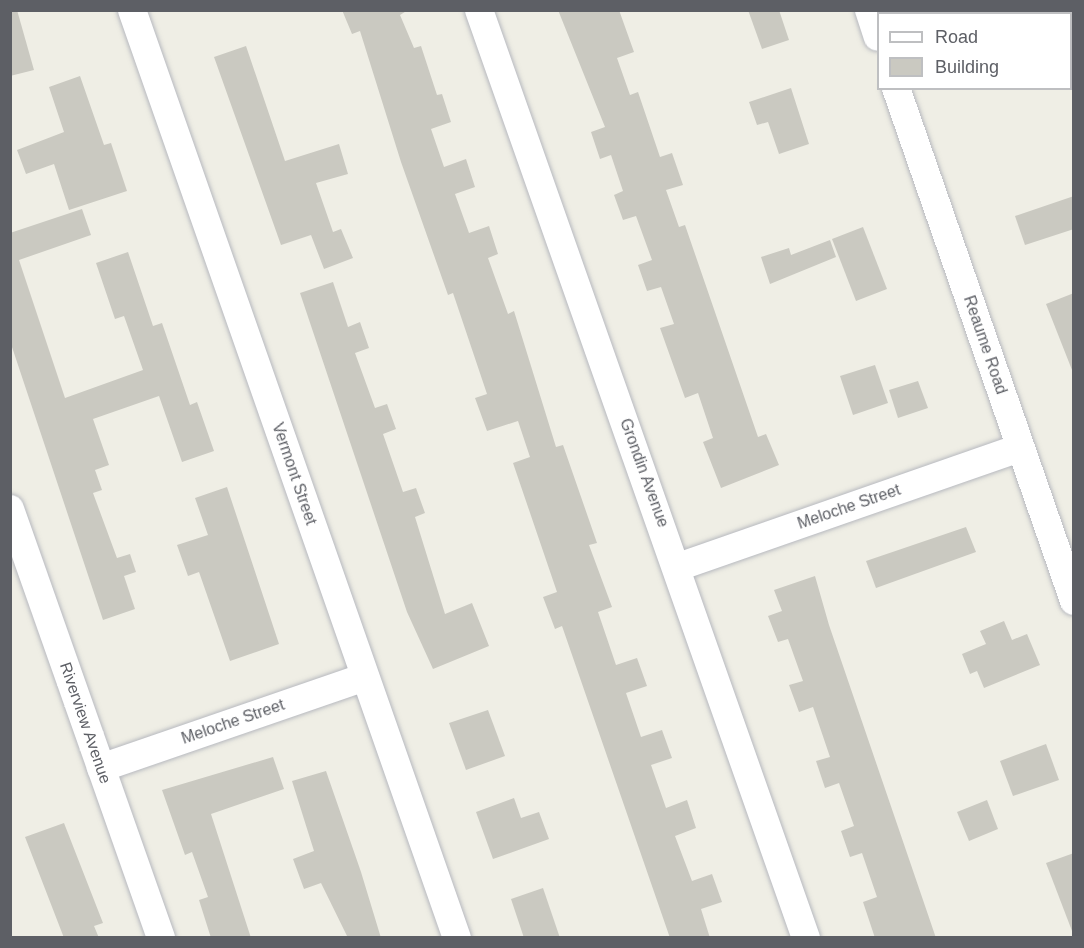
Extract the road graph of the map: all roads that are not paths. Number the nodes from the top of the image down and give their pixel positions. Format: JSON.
{"nodes":[{"id":1,"x":132,"y":10,"type":"edge"},
{"id":2,"x":479,"y":10,"type":"edge"},
{"id":3,"x":869,"y":10,"type":"edge"},
{"id":4,"x":877,"y":32,"type":"edge"},
{"id":5,"x":897,"y":90,"type":"edge"},
{"id":6,"x":1020,"y":447,"type":"junction"},
{"id":7,"x":10,"y":509,"type":"edge"},
{"id":8,"x":678,"y":567,"type":"junction"},
{"id":9,"x":1074,"y":601,"type":"edge"},
{"id":10,"x":365,"y":677,"type":"junction"},
{"id":11,"x":101,"y":768,"type":"junction"},
{"id":12,"x":161,"y":938,"type":"edge"},
{"id":13,"x":457,"y":938,"type":"edge"},
{"id":14,"x":806,"y":938,"type":"edge"}],
"edges":[{"from":1,"to":10,"type":"street","name":"Vermont Street"},
{"from":2,"to":8,"type":"street","name":"Grondin Avenue"},
{"from":3,"to":4,"type":"street"},
{"from":5,"to":6,"type":"street","name":"Reaume Road"},
{"from":6,"to":8,"type":"street","name":"Meloche Street"},
{"from":6,"to":9,"type":"street","name":"Reaume Road"},
{"from":7,"to":11,"type":"street","name":"Riverview Avenue"},
{"from":8,"to":14,"type":"street","name":"Grondin Avenue"},
{"from":10,"to":11,"type":"street","name":"Meloche Street"},
{"from":10,"to":13,"type":"street","name":"Vermont Street"},
{"from":11,"to":12,"type":"street","name":"Riverview Avenue"}]}
